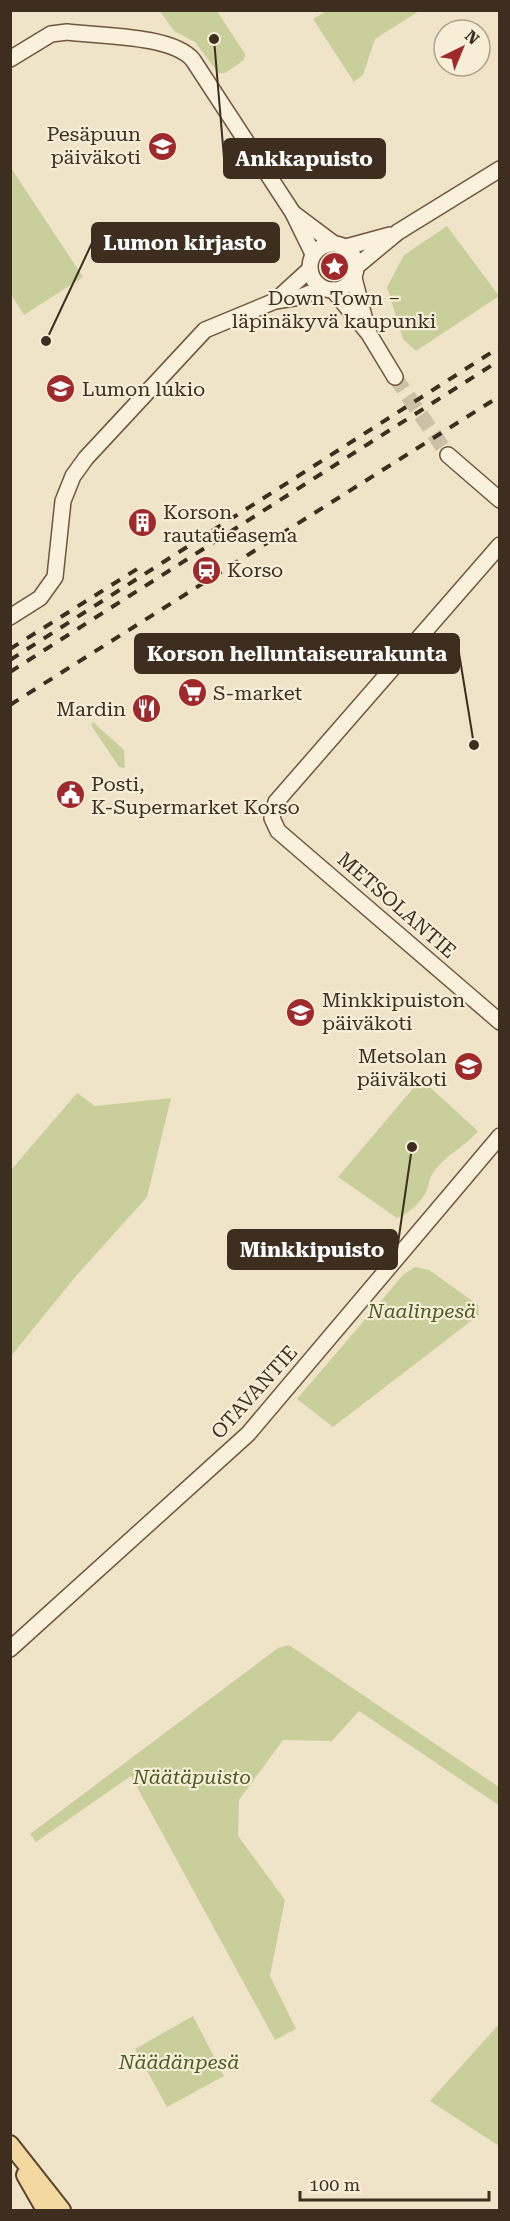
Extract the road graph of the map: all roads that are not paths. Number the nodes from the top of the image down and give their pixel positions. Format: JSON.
{"nodes":[{"id":1,"x":10,"y":59,"type":"edge"},
{"id":2,"x":500,"y":169,"type":"edge"},
{"id":3,"x":293,"y":213,"type":"junction"},
{"id":4,"x":398,"y":232,"type":"junction"},
{"id":5,"x":340,"y":245,"type":"junction"},
{"id":6,"x":312,"y":262,"type":"junction"},
{"id":7,"x":355,"y":272,"type":"junction"},
{"id":8,"x":328,"y":289,"type":"junction"},
{"id":9,"x":275,"y":301,"type":"junction"},
{"id":10,"x":369,"y":334,"type":"junction"},
{"id":11,"x":395,"y":377,"type":"tunnel mouth"},
{"id":12,"x":448,"y":455,"type":"tunnel mouth"},
{"id":13,"x":500,"y":500,"type":"edge"},
{"id":14,"x":500,"y":545,"type":"edge"},
{"id":15,"x":10,"y":617,"type":"edge"},
{"id":16,"x":500,"y":1022,"type":"edge"},
{"id":17,"x":500,"y":1136,"type":"edge"},
{"id":18,"x":13,"y":1643,"type":"edge"},
{"id":19,"x":10,"y":2145,"type":"edge"},
{"id":20,"x":45,"y":2211,"type":"edge"},
{"id":21,"x":62,"y":2211,"type":"edge"}],
"edges":[{"from":1,"to":3,"type":"main road"},
{"from":2,"to":4,"type":"main road"},
{"from":3,"to":5,"type":"main road"},
{"from":3,"to":6,"type":"main road"},
{"from":4,"to":5,"type":"main road"},
{"from":4,"to":7,"type":"main road"},
{"from":5,"to":6,"type":"main road"},
{"from":5,"to":7,"type":"main road"},
{"from":6,"to":8,"type":"main road"},
{"from":6,"to":9,"type":"main road"},
{"from":7,"to":8,"type":"main road"},
{"from":7,"to":10,"type":"main road"},
{"from":8,"to":9,"type":"main road"},
{"from":8,"to":10,"type":"main road"},
{"from":9,"to":15,"type":"main road"},
{"from":10,"to":11,"type":"main road"},
{"from":12,"to":13,"type":"main road"},
{"from":14,"to":16,"type":"main road","name":"METSOLANTIE"},
{"from":17,"to":18,"type":"main road","name":"OTAVANTIE"},
{"from":19,"to":20,"type":"main road"},
{"from":19,"to":21,"type":"main road"}]}
